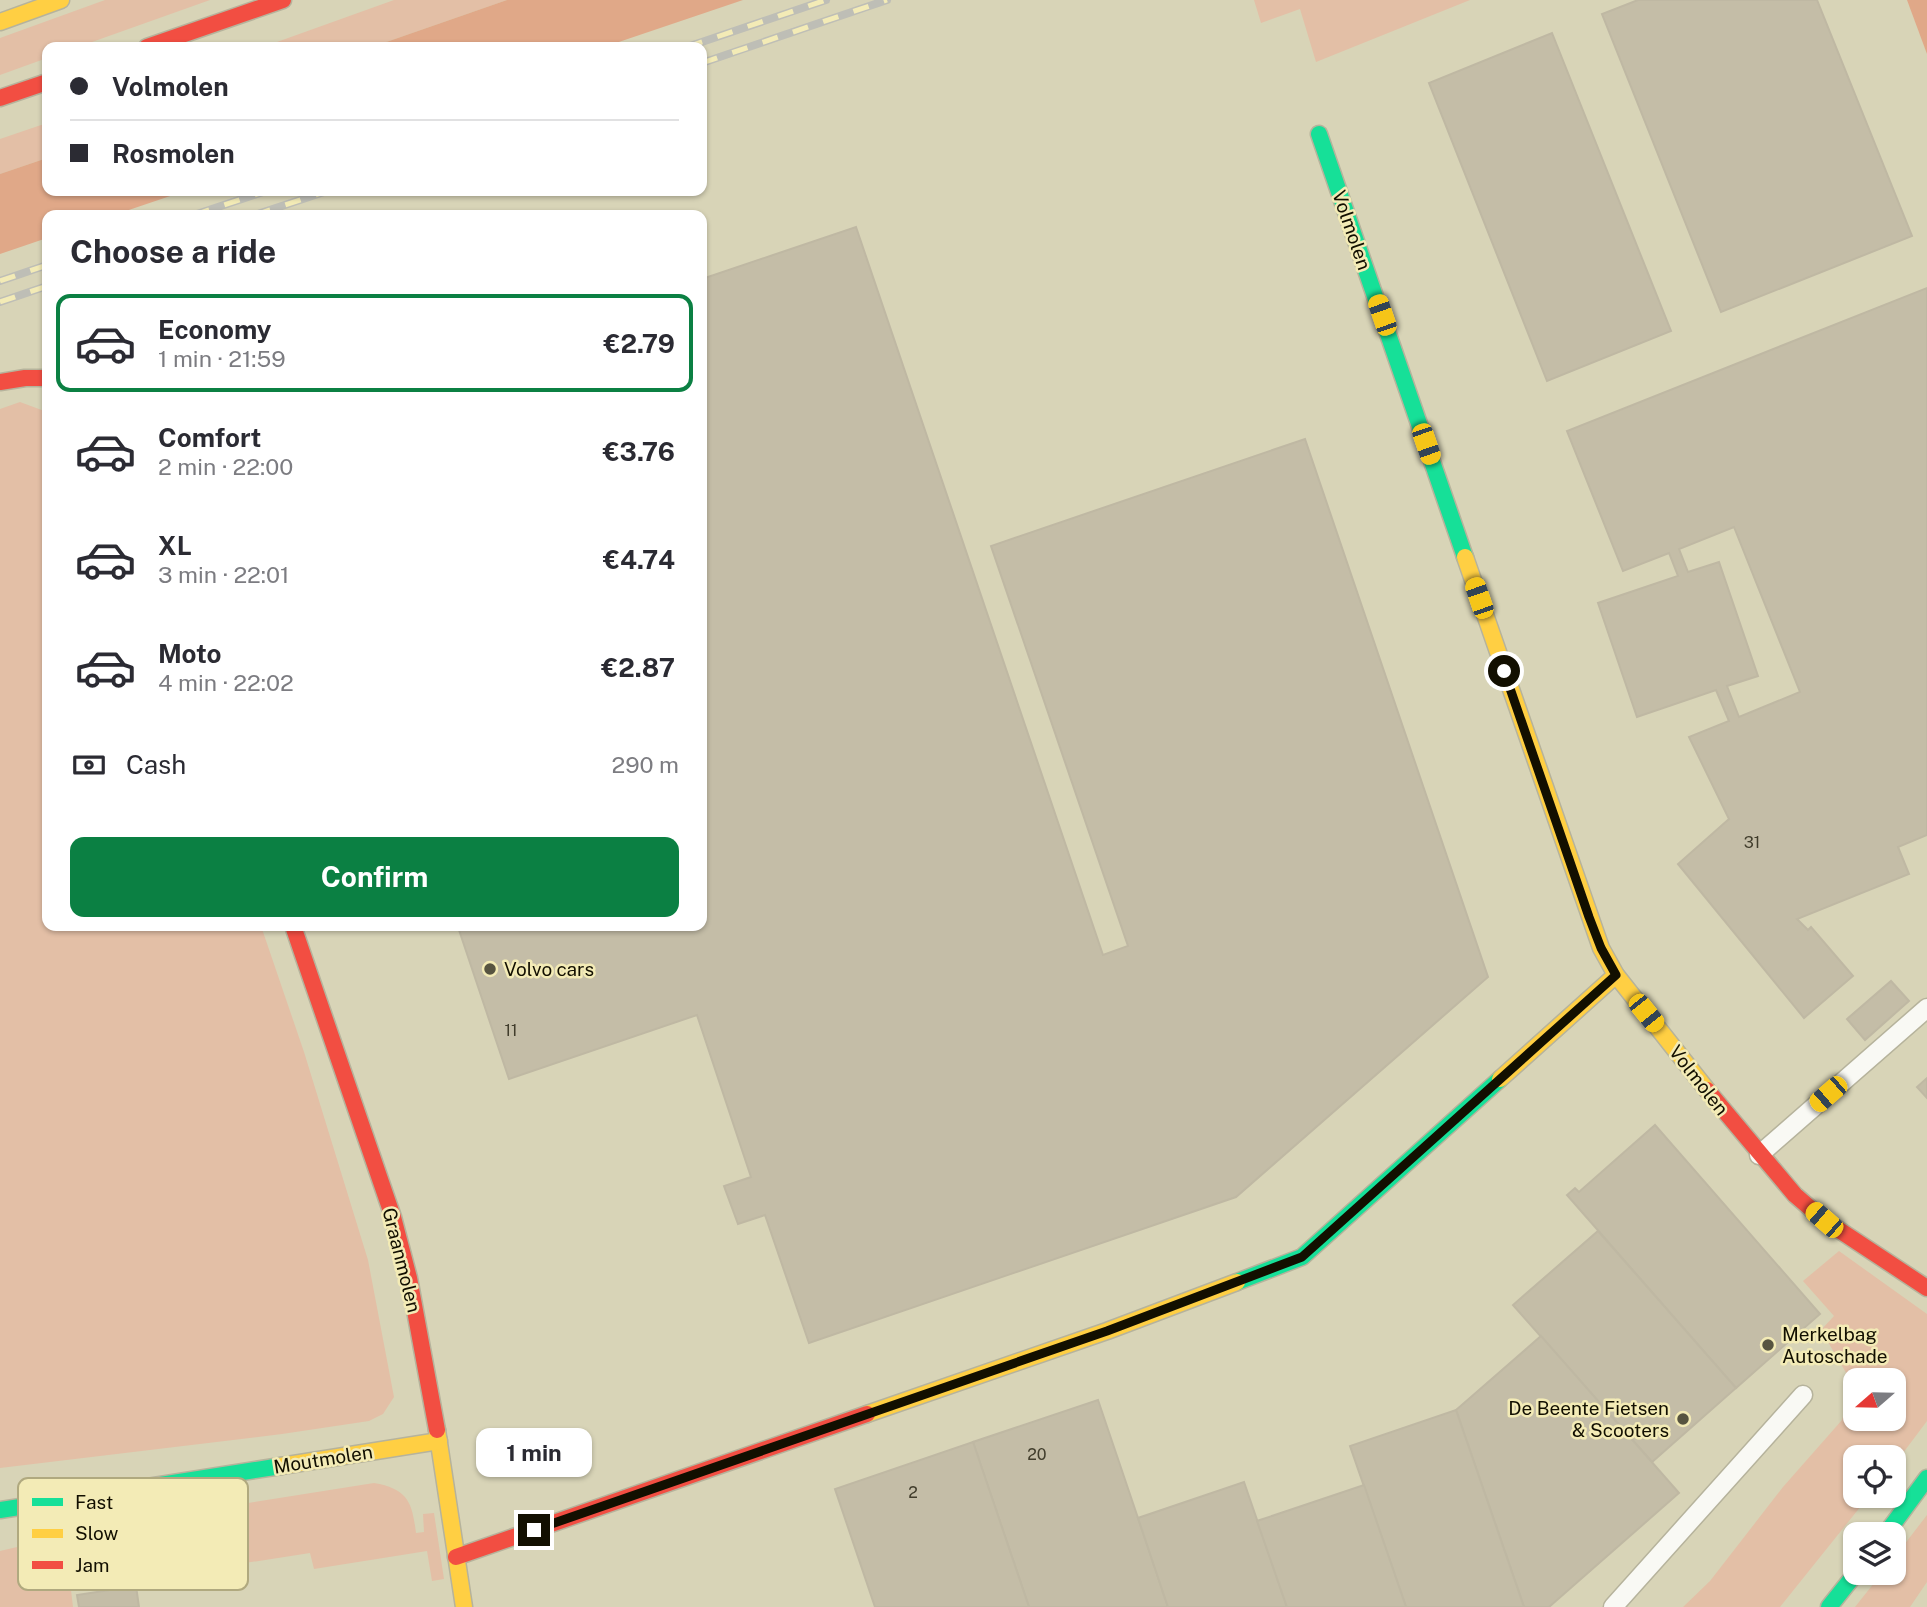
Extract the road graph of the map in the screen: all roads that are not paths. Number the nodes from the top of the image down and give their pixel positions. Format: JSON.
{"nodes":[{"id":1,"x":61,"y":0,"type":"edge"},
{"id":2,"x":283,"y":0,"type":"edge"},
{"id":3,"x":0,"y":22,"type":"edge"},
{"id":4,"x":161,"y":42,"type":"edge"},
{"id":5,"x":42,"y":84,"type":"edge"},
{"id":6,"x":0,"y":98,"type":"edge"},
{"id":7,"x":1319,"y":134,"type":"dead end"},
{"id":8,"x":42,"y":377,"type":"edge"},
{"id":9,"x":0,"y":382,"type":"edge"},
{"id":10,"x":295,"y":931,"type":"edge"},
{"id":11,"x":1616,"y":975,"type":"junction"},
{"id":12,"x":1927,"y":1008,"type":"edge"},
{"id":13,"x":1759,"y":1155,"type":"junction"},
{"id":14,"x":1927,"y":1288,"type":"edge"},
{"id":15,"x":1803,"y":1395,"type":"dead end"},
{"id":16,"x":439,"y":1441,"type":"junction"},
{"id":17,"x":204,"y":1478,"type":"edge"},
{"id":18,"x":1927,"y":1478,"type":"edge"},
{"id":19,"x":18,"y":1507,"type":"edge"},
{"id":20,"x":0,"y":1510,"type":"edge"},
{"id":21,"x":1895,"y":1522,"type":"edge"},
{"id":22,"x":456,"y":1557,"type":"junction"},
{"id":23,"x":1846,"y":1585,"type":"edge"},
{"id":24,"x":464,"y":1607,"type":"edge"},
{"id":25,"x":1613,"y":1607,"type":"edge"},
{"id":26,"x":1829,"y":1607,"type":"edge"}],
"edges":[{"from":1,"to":3,"type":"main road"},
{"from":2,"to":4,"type":"main road"},
{"from":5,"to":6,"type":"main road"},
{"from":7,"to":11,"type":"main road","name":"Volmolen"},
{"from":8,"to":9,"type":"main road"},
{"from":10,"to":16,"type":"main road","name":"Graanmolen"},
{"from":11,"to":13,"type":"main road","name":"Volmolen"},
{"from":11,"to":22,"type":"main road"},
{"from":12,"to":13,"type":"lane"},
{"from":13,"to":14,"type":"main road","name":"Volmolen"},
{"from":15,"to":25,"type":"lane"},
{"from":16,"to":17,"type":"main road","name":"Moutmolen"},
{"from":16,"to":22,"type":"main road","name":"Graanmolen"},
{"from":18,"to":21,"type":"main road"},
{"from":19,"to":20,"type":"main road","name":"Moutmolen"},
{"from":22,"to":24,"type":"main road","name":"Graanmolen"},
{"from":23,"to":26,"type":"main road"}]}
